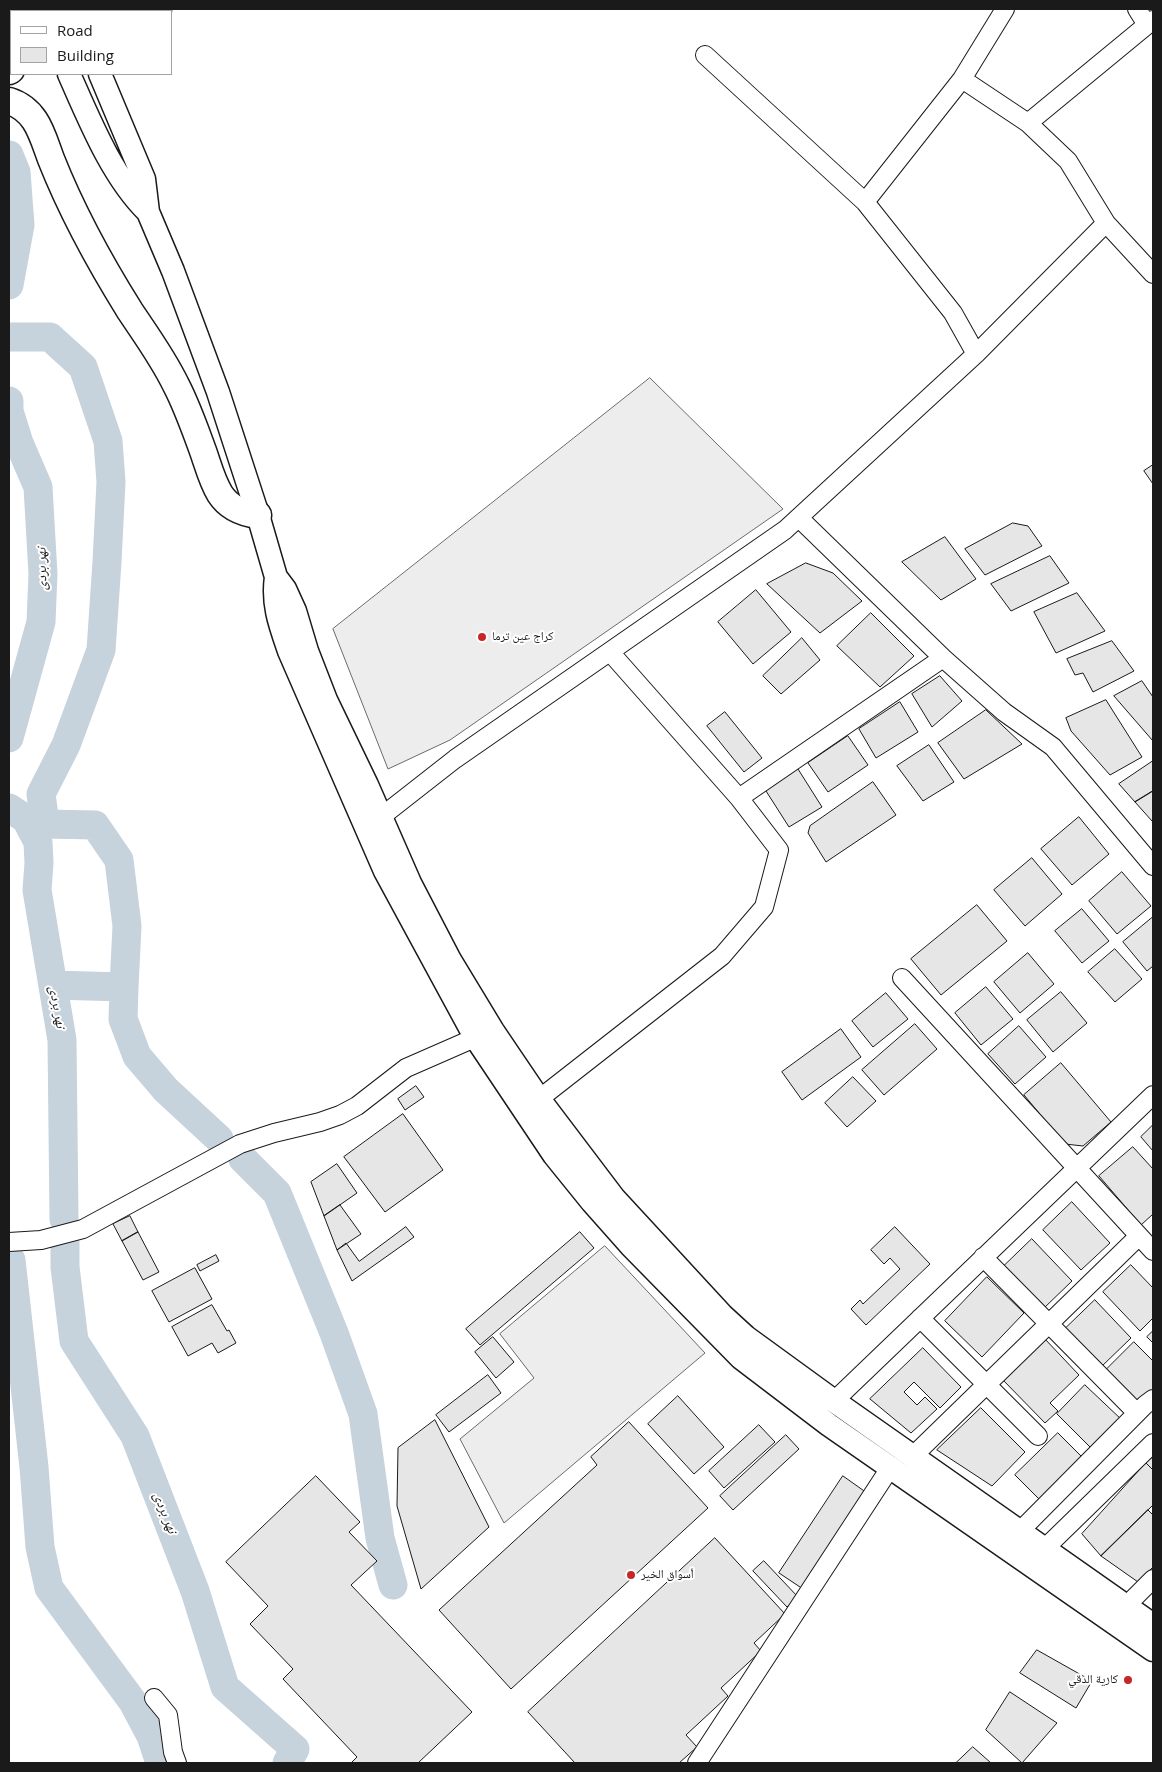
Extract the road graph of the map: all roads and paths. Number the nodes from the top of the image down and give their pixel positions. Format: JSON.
{"nodes":[{"id":1,"x":1005,"y":9,"type":"edge"},
{"id":2,"x":1137,"y":9,"type":"edge"},
{"id":3,"x":68,"y":10,"type":"edge"},
{"id":4,"x":73,"y":10,"type":"edge"},
{"id":5,"x":1150,"y":22,"type":"edge"},
{"id":6,"x":705,"y":55,"type":"dead end"},
{"id":7,"x":68,"y":75,"type":"edge"},
{"id":8,"x":102,"y":79,"type":"edge"},
{"id":9,"x":962,"y":79,"type":"junction"},
{"id":10,"x":9,"y":101,"type":"edge"},
{"id":11,"x":1028,"y":123,"type":"junction"},
{"id":12,"x":865,"y":202,"type":"junction"},
{"id":13,"x":148,"y":212,"type":"junction"},
{"id":14,"x":1106,"y":223,"type":"junction"},
{"id":15,"x":1153,"y":274,"type":"edge"},
{"id":16,"x":976,"y":354,"type":"junction"},
{"id":17,"x":258,"y":515,"type":"junction"},
{"id":18,"x":799,"y":518,"type":"junction"},
{"id":19,"x":610,"y":652,"type":"junction"},
{"id":20,"x":943,"y":658,"type":"junction"},
{"id":21,"x":739,"y":798,"type":"junction"},
{"id":22,"x":374,"y":823,"type":"junction"},
{"id":23,"x":1153,"y":866,"type":"edge"},
{"id":24,"x":902,"y":978,"type":"dead end"},
{"id":25,"x":484,"y":1034,"type":"junction"},
{"id":26,"x":1153,"y":1095,"type":"edge"},
{"id":27,"x":539,"y":1099,"type":"junction"},
{"id":28,"x":1076,"y":1167,"type":"junction"},
{"id":29,"x":1139,"y":1236,"type":"junction"},
{"id":30,"x":9,"y":1242,"type":"edge"},
{"id":31,"x":1153,"y":1251,"type":"edge"},
{"id":32,"x":983,"y":1257,"type":"junction"},
{"id":33,"x":920,"y":1318,"type":"junction"},
{"id":34,"x":1048,"y":1324,"type":"junction"},
{"id":35,"x":986,"y":1384,"type":"junction"},
{"id":36,"x":1153,"y":1399,"type":"edge"},
{"id":37,"x":834,"y":1401,"type":"junction"},
{"id":38,"x":1137,"y":1413,"type":"junction"},
{"id":39,"x":1038,"y":1436,"type":"dead end"},
{"id":40,"x":1153,"y":1443,"type":"edge"},
{"id":41,"x":913,"y":1456,"type":"junction"},
{"id":42,"x":890,"y":1468,"type":"junction"},
{"id":43,"x":1020,"y":1531,"type":"junction"},
{"id":44,"x":1046,"y":1548,"type":"junction"},
{"id":45,"x":1025,"y":1562,"type":"junction"},
{"id":46,"x":1153,"y":1580,"type":"edge"},
{"id":47,"x":1119,"y":1613,"type":"junction"},
{"id":48,"x":1153,"y":1625,"type":"edge"},
{"id":49,"x":1153,"y":1650,"type":"edge"},
{"id":50,"x":154,"y":1698,"type":"dead end"},
{"id":51,"x":177,"y":1763,"type":"edge"},
{"id":52,"x":697,"y":1763,"type":"edge"}],
"edges":[{"from":1,"to":9,"type":"street"},
{"from":2,"to":5,"type":"street"},
{"from":3,"to":4,"type":"highway"},
{"from":5,"to":11,"type":"street"},
{"from":6,"to":12,"type":"street"},
{"from":7,"to":13,"type":"main road"},
{"from":8,"to":13,"type":"main road"},
{"from":9,"to":11,"type":"street"},
{"from":9,"to":12,"type":"street"},
{"from":10,"to":17,"type":"highway"},
{"from":11,"to":14,"type":"street"},
{"from":12,"to":16,"type":"street"},
{"from":13,"to":17,"type":"main road"},
{"from":14,"to":15,"type":"street"},
{"from":14,"to":16,"type":"street"},
{"from":16,"to":18,"type":"street"},
{"from":17,"to":22,"type":"main road"},
{"from":18,"to":19,"type":"street"},
{"from":18,"to":20,"type":"street"},
{"from":19,"to":21,"type":"street"},
{"from":19,"to":22,"type":"street"},
{"from":20,"to":21,"type":"street"},
{"from":20,"to":23,"type":"street"},
{"from":21,"to":27,"type":"street"},
{"from":22,"to":25,"type":"main road"},
{"from":24,"to":28,"type":"street"},
{"from":25,"to":27,"type":"main road"},
{"from":25,"to":30,"type":"street"},
{"from":25,"to":42,"type":"main road"},
{"from":26,"to":28,"type":"street"},
{"from":27,"to":37,"type":"main road"},
{"from":28,"to":29,"type":"street"},
{"from":28,"to":32,"type":"street"},
{"from":29,"to":31,"type":"street"},
{"from":29,"to":34,"type":"street"},
{"from":32,"to":33,"type":"street"},
{"from":32,"to":34,"type":"street"},
{"from":33,"to":35,"type":"street"},
{"from":33,"to":37,"type":"street"},
{"from":34,"to":35,"type":"street"},
{"from":34,"to":38,"type":"street"},
{"from":35,"to":39,"type":"street"},
{"from":35,"to":41,"type":"street"},
{"from":36,"to":38,"type":"street"},
{"from":37,"to":41,"type":"main road"},
{"from":38,"to":43,"type":"street"},
{"from":40,"to":44,"type":"street"},
{"from":41,"to":43,"type":"main road"},
{"from":42,"to":45,"type":"main road"},
{"from":42,"to":52,"type":"street"},
{"from":43,"to":44,"type":"main road"},
{"from":44,"to":45,"type":"street"},
{"from":44,"to":47,"type":"main road"},
{"from":45,"to":47,"type":"main road"},
{"from":46,"to":47,"type":"street"},
{"from":47,"to":48,"type":"main road"},
{"from":47,"to":49,"type":"main road"},
{"from":50,"to":51,"type":"street"}]}
